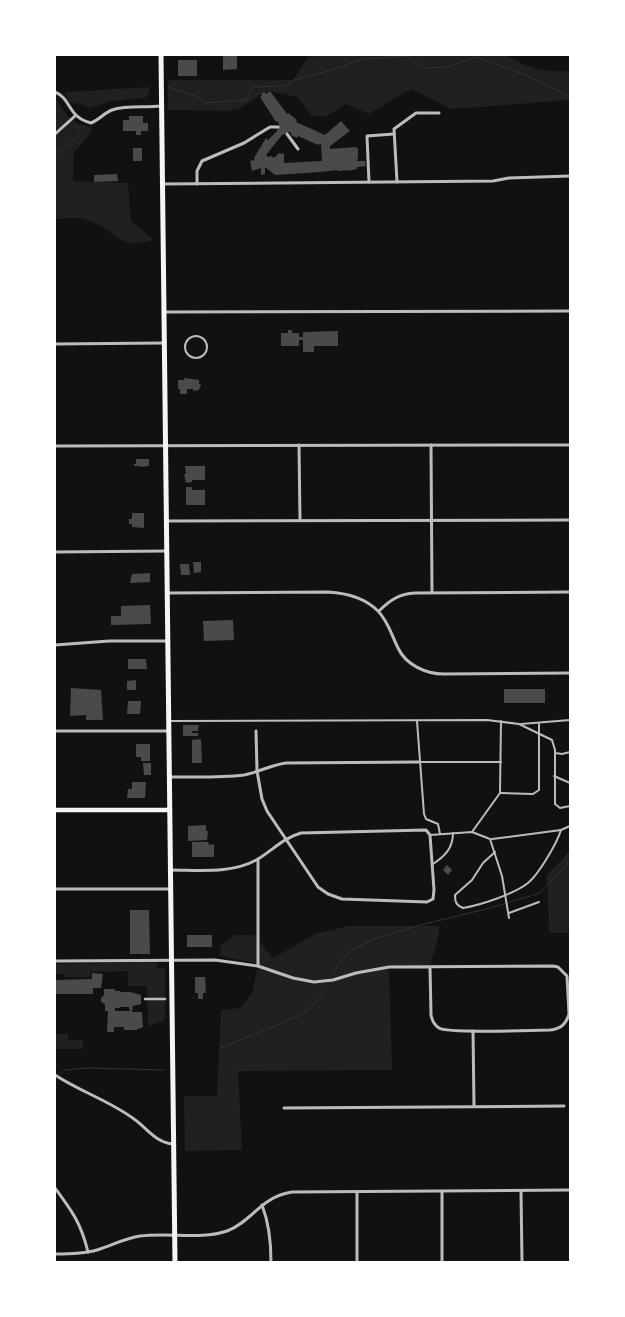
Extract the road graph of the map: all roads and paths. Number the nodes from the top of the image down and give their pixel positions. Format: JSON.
{"nodes":[{"id":1,"x":160,"y":55,"type":"edge"},
{"id":2,"x":55,"y":92,"type":"edge"},
{"id":3,"x":161,"y":106,"type":"junction"},
{"id":4,"x":439,"y":113,"type":"dead end"},
{"id":5,"x":75,"y":116,"type":"junction"},
{"id":6,"x":278,"y":127,"type":"dead end"},
{"id":7,"x":55,"y":134,"type":"edge"},
{"id":8,"x":287,"y":134,"type":"dead end"},
{"id":9,"x":394,"y":134,"type":"junction"},
{"id":10,"x":298,"y":149,"type":"dead end"},
{"id":11,"x":570,"y":176,"type":"edge"},
{"id":12,"x":368,"y":182,"type":"junction"},
{"id":13,"x":398,"y":182,"type":"junction"},
{"id":14,"x":162,"y":184,"type":"junction"},
{"id":15,"x":197,"y":184,"type":"junction"},
{"id":16,"x":570,"y":311,"type":"edge"},
{"id":17,"x":164,"y":312,"type":"junction"},
{"id":18,"x":164,"y":343,"type":"junction"},
{"id":19,"x":55,"y":344,"type":"edge"},
{"id":20,"x":185,"y":346,"type":"joint"},
{"id":21,"x":165,"y":445,"type":"junction"},
{"id":22,"x":299,"y":445,"type":"junction"},
{"id":23,"x":430,"y":445,"type":"junction"},
{"id":24,"x":570,"y":445,"type":"edge"},
{"id":25,"x":55,"y":446,"type":"edge"},
{"id":26,"x":166,"y":520,"type":"junction"},
{"id":27,"x":300,"y":520,"type":"junction"},
{"id":28,"x":432,"y":520,"type":"junction"},
{"id":29,"x":570,"y":520,"type":"edge"},
{"id":30,"x":167,"y":551,"type":"junction"},
{"id":31,"x":55,"y":552,"type":"edge"},
{"id":32,"x":432,"y":592,"type":"junction"},
{"id":33,"x":570,"y":592,"type":"edge"},
{"id":34,"x":167,"y":593,"type":"junction"},
{"id":35,"x":378,"y":611,"type":"junction"},
{"id":36,"x":168,"y":641,"type":"junction"},
{"id":37,"x":55,"y":645,"type":"edge"},
{"id":38,"x":570,"y":673,"type":"edge"},
{"id":39,"x":417,"y":720,"type":"junction"},
{"id":40,"x":570,"y":720,"type":"edge"},
{"id":41,"x":169,"y":721,"type":"junction"},
{"id":42,"x":501,"y":721,"type":"junction"},
{"id":43,"x":519,"y":724,"type":"junction"},
{"id":44,"x":539,"y":724,"type":"junction"},
{"id":45,"x":169,"y":731,"type":"junction"},
{"id":46,"x":256,"y":731,"type":"dead end"},
{"id":47,"x":55,"y":732,"type":"edge"},
{"id":48,"x":540,"y":734,"type":"junction"},
{"id":49,"x":570,"y":752,"type":"edge"},
{"id":50,"x":555,"y":753,"type":"junction"},
{"id":51,"x":419,"y":762,"type":"junction"},
{"id":52,"x":501,"y":762,"type":"junction"},
{"id":53,"x":257,"y":771,"type":"junction"},
{"id":54,"x":554,"y":776,"type":"junction"},
{"id":55,"x":170,"y":777,"type":"junction"},
{"id":56,"x":570,"y":783,"type":"edge"},
{"id":57,"x":500,"y":794,"type":"junction"},
{"id":58,"x":570,"y":806,"type":"edge"},
{"id":59,"x":55,"y":810,"type":"edge"},
{"id":60,"x":170,"y":810,"type":"junction"},
{"id":61,"x":570,"y":826,"type":"edge"},
{"id":62,"x":561,"y":830,"type":"junction"},
{"id":63,"x":472,"y":832,"type":"junction"},
{"id":64,"x":453,"y":833,"type":"junction"},
{"id":65,"x":440,"y":834,"type":"junction"},
{"id":66,"x":430,"y":835,"type":"junction"},
{"id":67,"x":285,"y":839,"type":"junction"},
{"id":68,"x":490,"y":839,"type":"junction"},
{"id":69,"x":495,"y":852,"type":"junction"},
{"id":70,"x":258,"y":859,"type":"junction"},
{"id":71,"x":433,"y":864,"type":"junction"},
{"id":72,"x":171,"y":870,"type":"junction"},
{"id":73,"x":171,"y":889,"type":"junction"},
{"id":74,"x":55,"y":890,"type":"edge"},
{"id":75,"x":505,"y":894,"type":"junction"},
{"id":76,"x":539,"y":902,"type":"dead end"},
{"id":77,"x":509,"y":913,"type":"junction"},
{"id":78,"x":509,"y":918,"type":"dead end"},
{"id":79,"x":172,"y":960,"type":"junction"},
{"id":80,"x":55,"y":961,"type":"edge"},
{"id":81,"x":258,"y":966,"type":"junction"},
{"id":82,"x":430,"y":967,"type":"junction"},
{"id":83,"x":146,"y":999,"type":"dead end"},
{"id":84,"x":166,"y":999,"type":"dead end"},
{"id":85,"x":473,"y":1031,"type":"junction"},
{"id":86,"x":55,"y":1075,"type":"edge"},
{"id":87,"x":474,"y":1106,"type":"junction"},
{"id":88,"x":564,"y":1106,"type":"dead end"},
{"id":89,"x":284,"y":1108,"type":"dead end"},
{"id":90,"x":174,"y":1144,"type":"junction"},
{"id":91,"x":55,"y":1188,"type":"edge"},
{"id":92,"x":570,"y":1190,"type":"edge"},
{"id":93,"x":522,"y":1191,"type":"junction"},
{"id":94,"x":357,"y":1192,"type":"junction"},
{"id":95,"x":442,"y":1192,"type":"junction"},
{"id":96,"x":262,"y":1204,"type":"junction"},
{"id":97,"x":175,"y":1235,"type":"junction"},
{"id":98,"x":88,"y":1252,"type":"junction"},
{"id":99,"x":55,"y":1254,"type":"edge"},
{"id":100,"x":175,"y":1262,"type":"edge"},
{"id":101,"x":271,"y":1262,"type":"edge"},
{"id":102,"x":357,"y":1262,"type":"edge"},
{"id":103,"x":442,"y":1262,"type":"edge"},
{"id":104,"x":522,"y":1262,"type":"edge"}],
"edges":[{"from":1,"to":3,"type":"main road"},
{"from":2,"to":5,"type":"street"},
{"from":3,"to":5,"type":"street"},
{"from":3,"to":14,"type":"main road"},
{"from":4,"to":9,"type":"street"},
{"from":5,"to":7,"type":"street"},
{"from":6,"to":15,"type":"street"},
{"from":8,"to":10,"type":"street"},
{"from":9,"to":12,"type":"street"},
{"from":9,"to":13,"type":"street"},
{"from":11,"to":13,"type":"street"},
{"from":12,"to":13,"type":"street"},
{"from":12,"to":15,"type":"street"},
{"from":14,"to":15,"type":"street"},
{"from":14,"to":17,"type":"main road"},
{"from":16,"to":17,"type":"street"},
{"from":17,"to":18,"type":"main road"},
{"from":18,"to":19,"type":"street"},
{"from":18,"to":21,"type":"main road"},
{"from":20,"to":20,"type":"lane"},
{"from":21,"to":22,"type":"street"},
{"from":21,"to":25,"type":"street"},
{"from":21,"to":26,"type":"main road"},
{"from":22,"to":23,"type":"street"},
{"from":22,"to":27,"type":"street"},
{"from":23,"to":24,"type":"street"},
{"from":23,"to":28,"type":"street"},
{"from":26,"to":27,"type":"street"},
{"from":26,"to":30,"type":"main road"},
{"from":27,"to":28,"type":"street"},
{"from":28,"to":29,"type":"street"},
{"from":28,"to":32,"type":"street"},
{"from":30,"to":31,"type":"street"},
{"from":30,"to":34,"type":"main road"},
{"from":32,"to":33,"type":"street"},
{"from":32,"to":35,"type":"street"},
{"from":34,"to":35,"type":"street"},
{"from":34,"to":36,"type":"main road"},
{"from":35,"to":38,"type":"street"},
{"from":36,"to":37,"type":"street"},
{"from":36,"to":41,"type":"main road"},
{"from":39,"to":41,"type":"lane"},
{"from":39,"to":42,"type":"lane"},
{"from":39,"to":51,"type":"lane"},
{"from":40,"to":44,"type":"lane"},
{"from":41,"to":45,"type":"main road"},
{"from":42,"to":43,"type":"lane"},
{"from":42,"to":52,"type":"lane"},
{"from":43,"to":44,"type":"lane"},
{"from":43,"to":48,"type":"lane"},
{"from":44,"to":48,"type":"lane"},
{"from":45,"to":47,"type":"street"},
{"from":45,"to":55,"type":"main road"},
{"from":46,"to":53,"type":"street"},
{"from":48,"to":50,"type":"lane"},
{"from":48,"to":57,"type":"lane"},
{"from":49,"to":50,"type":"lane"},
{"from":50,"to":54,"type":"lane"},
{"from":51,"to":52,"type":"lane"},
{"from":51,"to":53,"type":"street"},
{"from":51,"to":65,"type":"lane"},
{"from":52,"to":57,"type":"lane"},
{"from":53,"to":55,"type":"street"},
{"from":53,"to":67,"type":"street"},
{"from":54,"to":56,"type":"lane"},
{"from":54,"to":58,"type":"lane"},
{"from":55,"to":60,"type":"main road"},
{"from":57,"to":63,"type":"lane"},
{"from":59,"to":60,"type":"main road"},
{"from":60,"to":72,"type":"main road"},
{"from":61,"to":62,"type":"lane"},
{"from":62,"to":68,"type":"lane"},
{"from":62,"to":75,"type":"lane"},
{"from":63,"to":64,"type":"lane"},
{"from":63,"to":68,"type":"lane"},
{"from":64,"to":65,"type":"lane"},
{"from":64,"to":71,"type":"lane"},
{"from":65,"to":66,"type":"lane"},
{"from":66,"to":67,"type":"street"},
{"from":66,"to":71,"type":"street"},
{"from":67,"to":70,"type":"street"},
{"from":67,"to":71,"type":"street"},
{"from":68,"to":69,"type":"lane"},
{"from":69,"to":75,"type":"lane"},
{"from":69,"to":75,"type":"lane"},
{"from":70,"to":72,"type":"street"},
{"from":70,"to":81,"type":"street"},
{"from":72,"to":73,"type":"main road"},
{"from":73,"to":74,"type":"street"},
{"from":73,"to":79,"type":"main road"},
{"from":75,"to":77,"type":"lane"},
{"from":76,"to":77,"type":"lane"},
{"from":77,"to":78,"type":"lane"},
{"from":79,"to":80,"type":"street"},
{"from":79,"to":81,"type":"street"},
{"from":79,"to":90,"type":"main road"},
{"from":81,"to":82,"type":"street"},
{"from":82,"to":85,"type":"street"},
{"from":82,"to":85,"type":"street"},
{"from":83,"to":84,"type":"street"},
{"from":85,"to":87,"type":"street"},
{"from":86,"to":90,"type":"street"},
{"from":87,"to":88,"type":"street"},
{"from":87,"to":89,"type":"street"},
{"from":90,"to":97,"type":"main road"},
{"from":91,"to":98,"type":"street"},
{"from":92,"to":93,"type":"street"},
{"from":93,"to":95,"type":"street"},
{"from":93,"to":104,"type":"street"},
{"from":94,"to":95,"type":"street"},
{"from":94,"to":96,"type":"street"},
{"from":94,"to":102,"type":"street"},
{"from":95,"to":103,"type":"street"},
{"from":96,"to":97,"type":"street"},
{"from":96,"to":101,"type":"street"},
{"from":97,"to":98,"type":"street"},
{"from":97,"to":100,"type":"main road"},
{"from":98,"to":99,"type":"street"}]}
